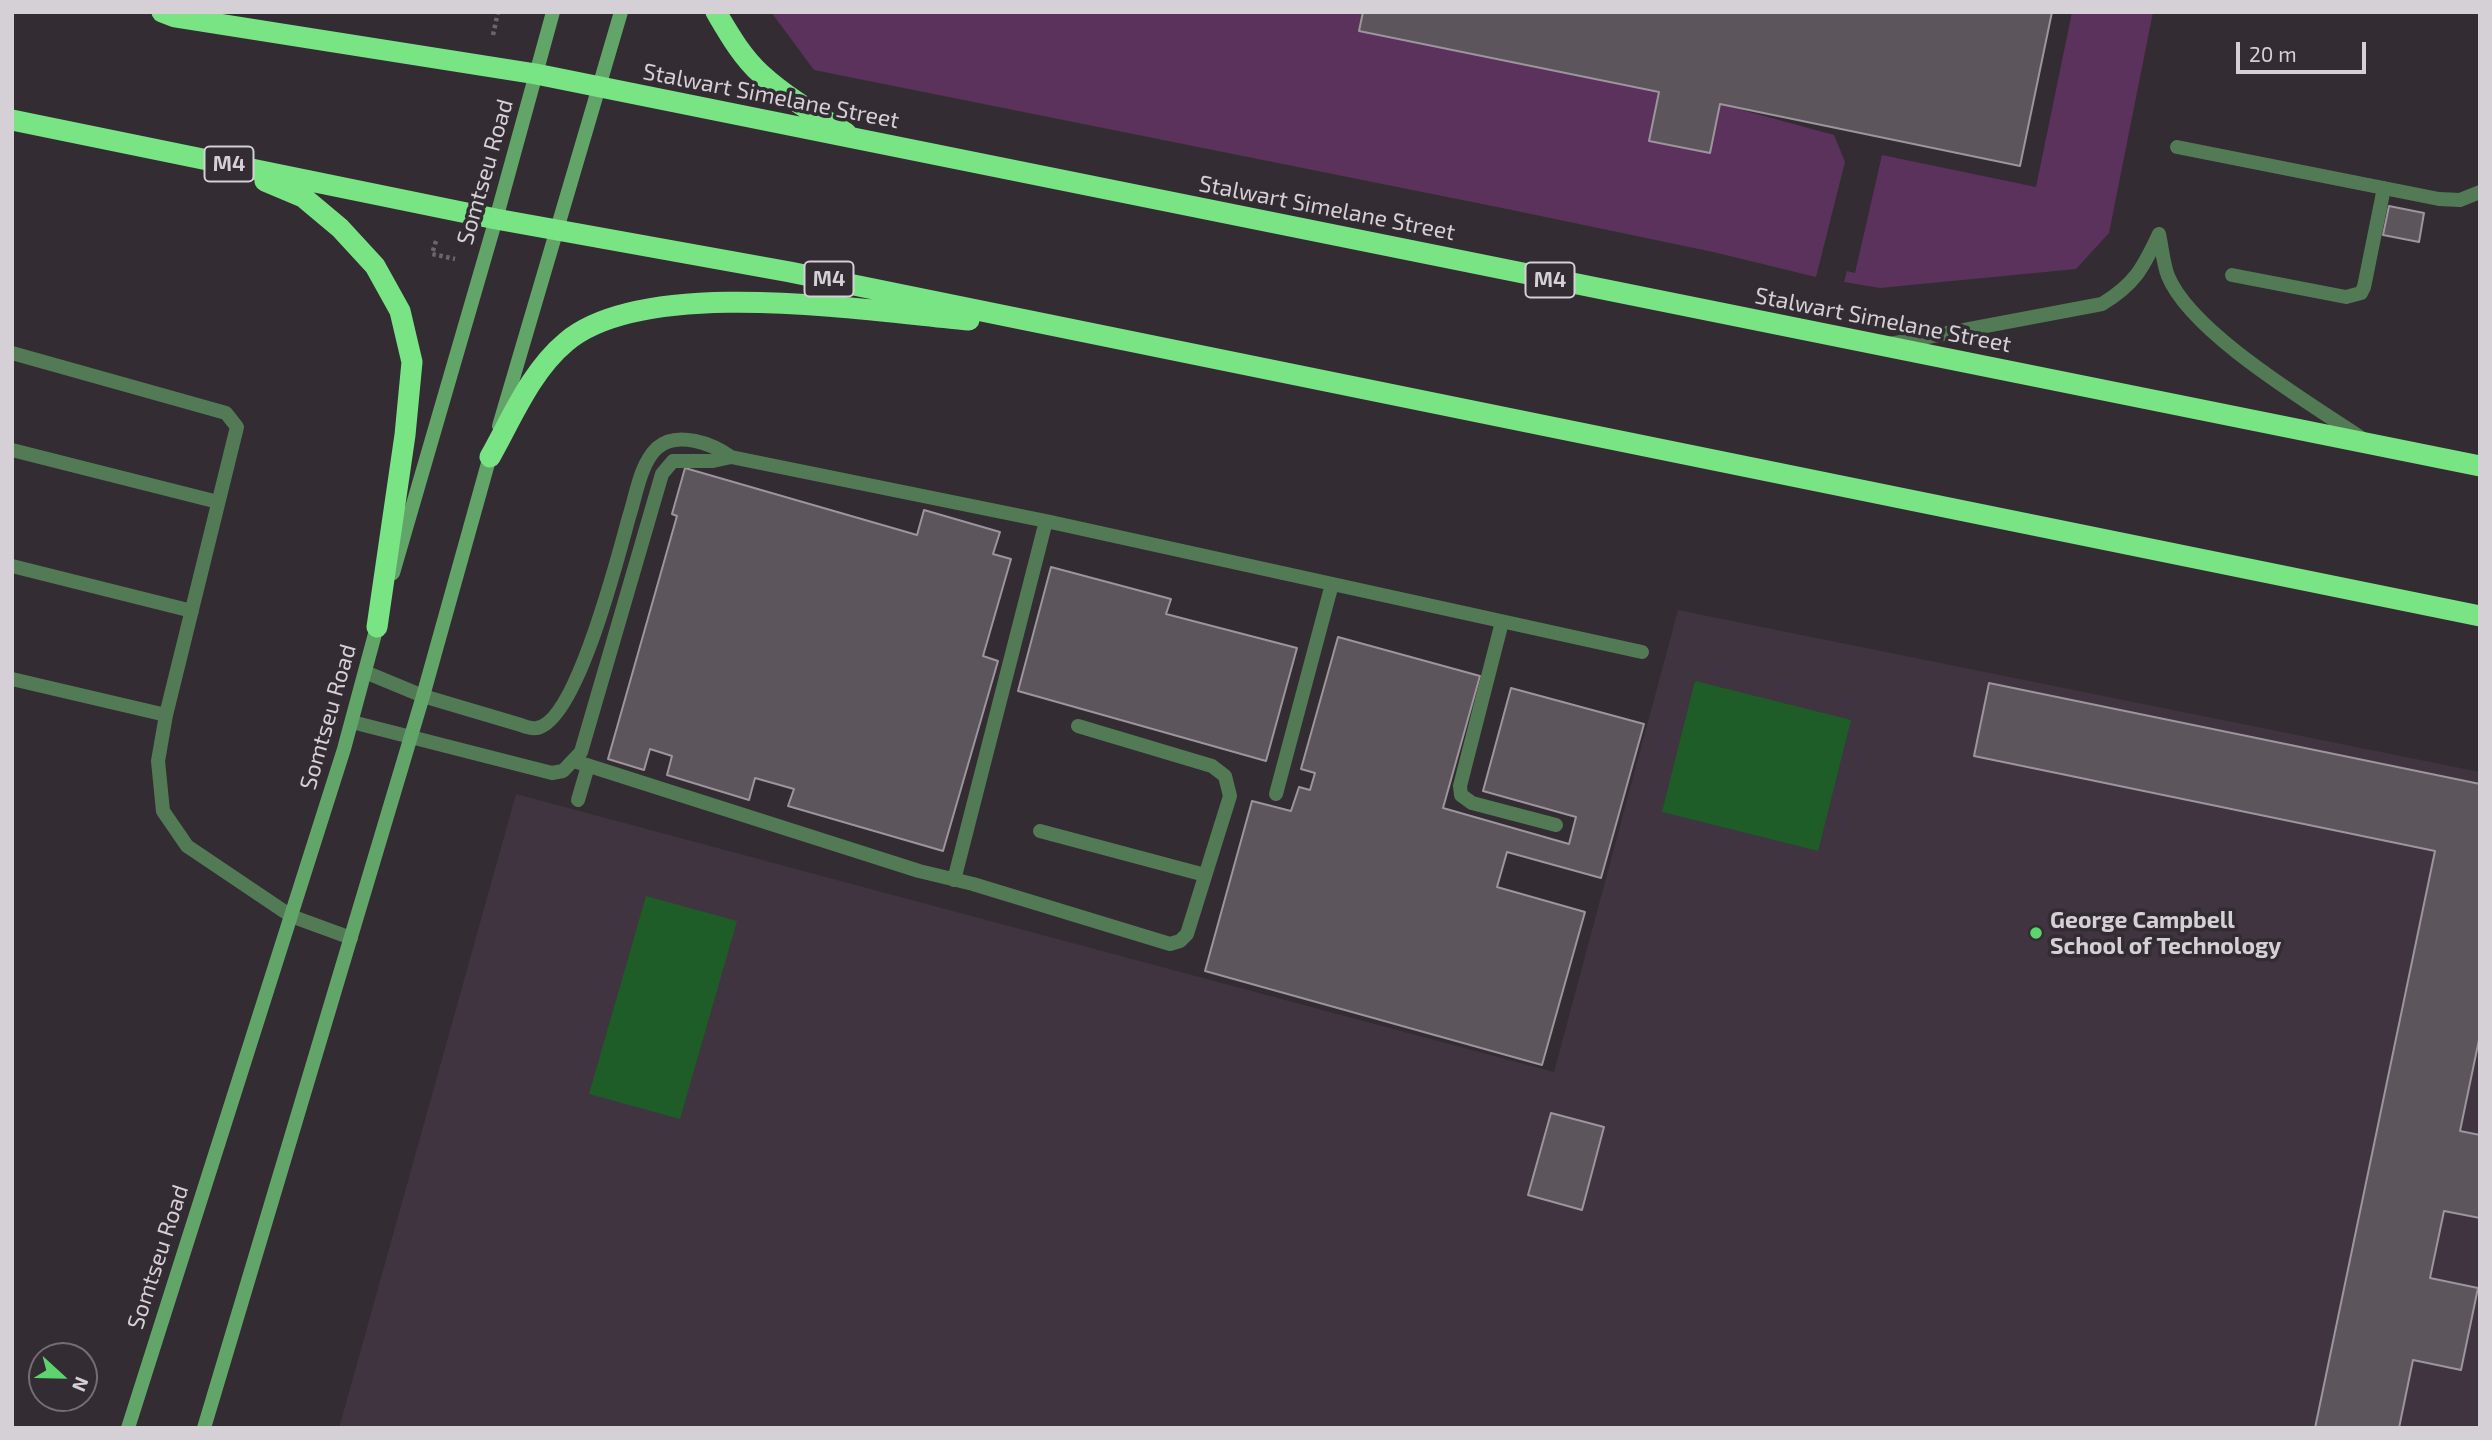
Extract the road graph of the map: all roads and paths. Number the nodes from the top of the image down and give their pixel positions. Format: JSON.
{"nodes":[{"id":1,"x":162,"y":12,"type":"edge"},
{"id":2,"x":553,"y":12,"type":"edge"},
{"id":3,"x":621,"y":12,"type":"edge"},
{"id":4,"x":716,"y":12,"type":"edge"},
{"id":5,"x":536,"y":74,"type":"junction"},
{"id":6,"x":598,"y":88,"type":"junction"},
{"id":7,"x":12,"y":120,"type":"edge"},
{"id":8,"x":856,"y":140,"type":"junction"},
{"id":9,"x":2177,"y":147,"type":"dead end"},
{"id":10,"x":230,"y":164,"type":"junction"},
{"id":11,"x":2384,"y":188,"type":"junction"},
{"id":12,"x":2480,"y":192,"type":"edge"},
{"id":13,"x":446,"y":209,"type":"junction"},
{"id":14,"x":496,"y":219,"type":"junction"},
{"id":15,"x":557,"y":231,"type":"junction"},
{"id":16,"x":483,"y":266,"type":"junction"},
{"id":17,"x":2232,"y":275,"type":"dead end"},
{"id":18,"x":1072,"y":330,"type":"junction"},
{"id":19,"x":1878,"y":346,"type":"junction"},
{"id":20,"x":12,"y":353,"type":"edge"},
{"id":21,"x":2372,"y":445,"type":"junction"},
{"id":22,"x":12,"y":450,"type":"edge"},
{"id":23,"x":489,"y":457,"type":"junction"},
{"id":24,"x":732,"y":457,"type":"junction"},
{"id":25,"x":2480,"y":467,"type":"edge"},
{"id":26,"x":218,"y":502,"type":"junction"},
{"id":27,"x":1046,"y":522,"type":"junction"},
{"id":28,"x":12,"y":566,"type":"edge"},
{"id":29,"x":1332,"y":584,"type":"junction"},
{"id":30,"x":604,"y":602,"type":"junction"},
{"id":31,"x":624,"y":607,"type":"junction"},
{"id":32,"x":192,"y":611,"type":"junction"},
{"id":33,"x":2480,"y":616,"type":"edge"},
{"id":34,"x":1502,"y":622,"type":"junction"},
{"id":35,"x":377,"y":628,"type":"junction"},
{"id":36,"x":1642,"y":652,"type":"dead end"},
{"id":37,"x":365,"y":672,"type":"junction"},
{"id":38,"x":12,"y":679,"type":"edge"},
{"id":39,"x":423,"y":696,"type":"junction"},
{"id":40,"x":166,"y":715,"type":"junction"},
{"id":41,"x":352,"y":722,"type":"junction"},
{"id":42,"x":1078,"y":726,"type":"dead end"},
{"id":43,"x":410,"y":738,"type":"junction"},
{"id":44,"x":581,"y":764,"type":"junction"},
{"id":45,"x":1276,"y":793,"type":"dead end"},
{"id":46,"x":578,"y":800,"type":"dead end"},
{"id":47,"x":1556,"y":825,"type":"dead end"},
{"id":48,"x":1040,"y":831,"type":"dead end"},
{"id":49,"x":1205,"y":875,"type":"junction"},
{"id":50,"x":954,"y":880,"type":"junction"},
{"id":51,"x":291,"y":916,"type":"junction"},
{"id":52,"x":351,"y":938,"type":"junction"},
{"id":53,"x":128,"y":1428,"type":"edge"},
{"id":54,"x":204,"y":1428,"type":"edge"}],
"edges":[{"from":1,"to":5,"type":"highway","name":"Stalwart Simelane Street","number":"M4"},
{"from":2,"to":5,"type":"main road","name":"Somtseu Road"},
{"from":3,"to":6,"type":"main road"},
{"from":4,"to":8,"type":"highway"},
{"from":5,"to":6,"type":"highway","name":"Stalwart Simelane Street","number":"M4"},
{"from":5,"to":14,"type":"main road","name":"Somtseu Road"},
{"from":6,"to":8,"type":"highway","name":"Stalwart Simelane Street","number":"M4"},
{"from":6,"to":15,"type":"main road"},
{"from":7,"to":10,"type":"highway","number":"M4"},
{"from":8,"to":19,"type":"highway","name":"Stalwart Simelane Street","number":"M4"},
{"from":9,"to":11,"type":"lane"},
{"from":10,"to":13,"type":"highway","number":"M4"},
{"from":10,"to":35,"type":"highway"},
{"from":11,"to":12,"type":"lane"},
{"from":11,"to":17,"type":"lane"},
{"from":13,"to":14,"type":"highway","number":"M4"},
{"from":13,"to":16,"type":"path"},
{"from":14,"to":15,"type":"highway","number":"M4"},
{"from":14,"to":16,"type":"main road","name":"Somtseu Road"},
{"from":15,"to":18,"type":"highway","number":"M4"},
{"from":15,"to":23,"type":"main road"},
{"from":16,"to":35,"type":"main road","name":"Somtseu Road"},
{"from":18,"to":23,"type":"highway"},
{"from":18,"to":33,"type":"highway","number":"M4"},
{"from":19,"to":21,"type":"highway","name":"Stalwart Simelane Street","number":"M4"},
{"from":19,"to":21,"type":"lane"},
{"from":20,"to":26,"type":"lane"},
{"from":21,"to":25,"type":"highway","name":"Stalwart Simelane Street","number":"M4"},
{"from":22,"to":26,"type":"lane"},
{"from":23,"to":39,"type":"main road"},
{"from":24,"to":27,"type":"lane"},
{"from":24,"to":30,"type":"lane"},
{"from":24,"to":31,"type":"lane"},
{"from":26,"to":32,"type":"lane"},
{"from":27,"to":29,"type":"lane"},
{"from":27,"to":50,"type":"lane"},
{"from":28,"to":32,"type":"lane"},
{"from":29,"to":34,"type":"lane"},
{"from":29,"to":45,"type":"lane"},
{"from":30,"to":31,"type":"lane"},
{"from":30,"to":39,"type":"lane"},
{"from":31,"to":44,"type":"lane"},
{"from":32,"to":40,"type":"lane"},
{"from":34,"to":36,"type":"lane"},
{"from":34,"to":47,"type":"lane"},
{"from":35,"to":37,"type":"main road","name":"Somtseu Road"},
{"from":37,"to":39,"type":"lane"},
{"from":37,"to":41,"type":"main road","name":"Somtseu Road"},
{"from":38,"to":40,"type":"lane"},
{"from":39,"to":43,"type":"main road"},
{"from":40,"to":51,"type":"lane"},
{"from":41,"to":43,"type":"lane"},
{"from":41,"to":51,"type":"main road","name":"Somtseu Road"},
{"from":42,"to":49,"type":"lane"},
{"from":43,"to":44,"type":"lane"},
{"from":43,"to":52,"type":"main road"},
{"from":44,"to":46,"type":"lane"},
{"from":44,"to":50,"type":"lane"},
{"from":48,"to":49,"type":"lane"},
{"from":49,"to":50,"type":"lane"},
{"from":51,"to":52,"type":"lane"},
{"from":51,"to":53,"type":"main road","name":"Somtseu Road"},
{"from":52,"to":54,"type":"main road"}]}
